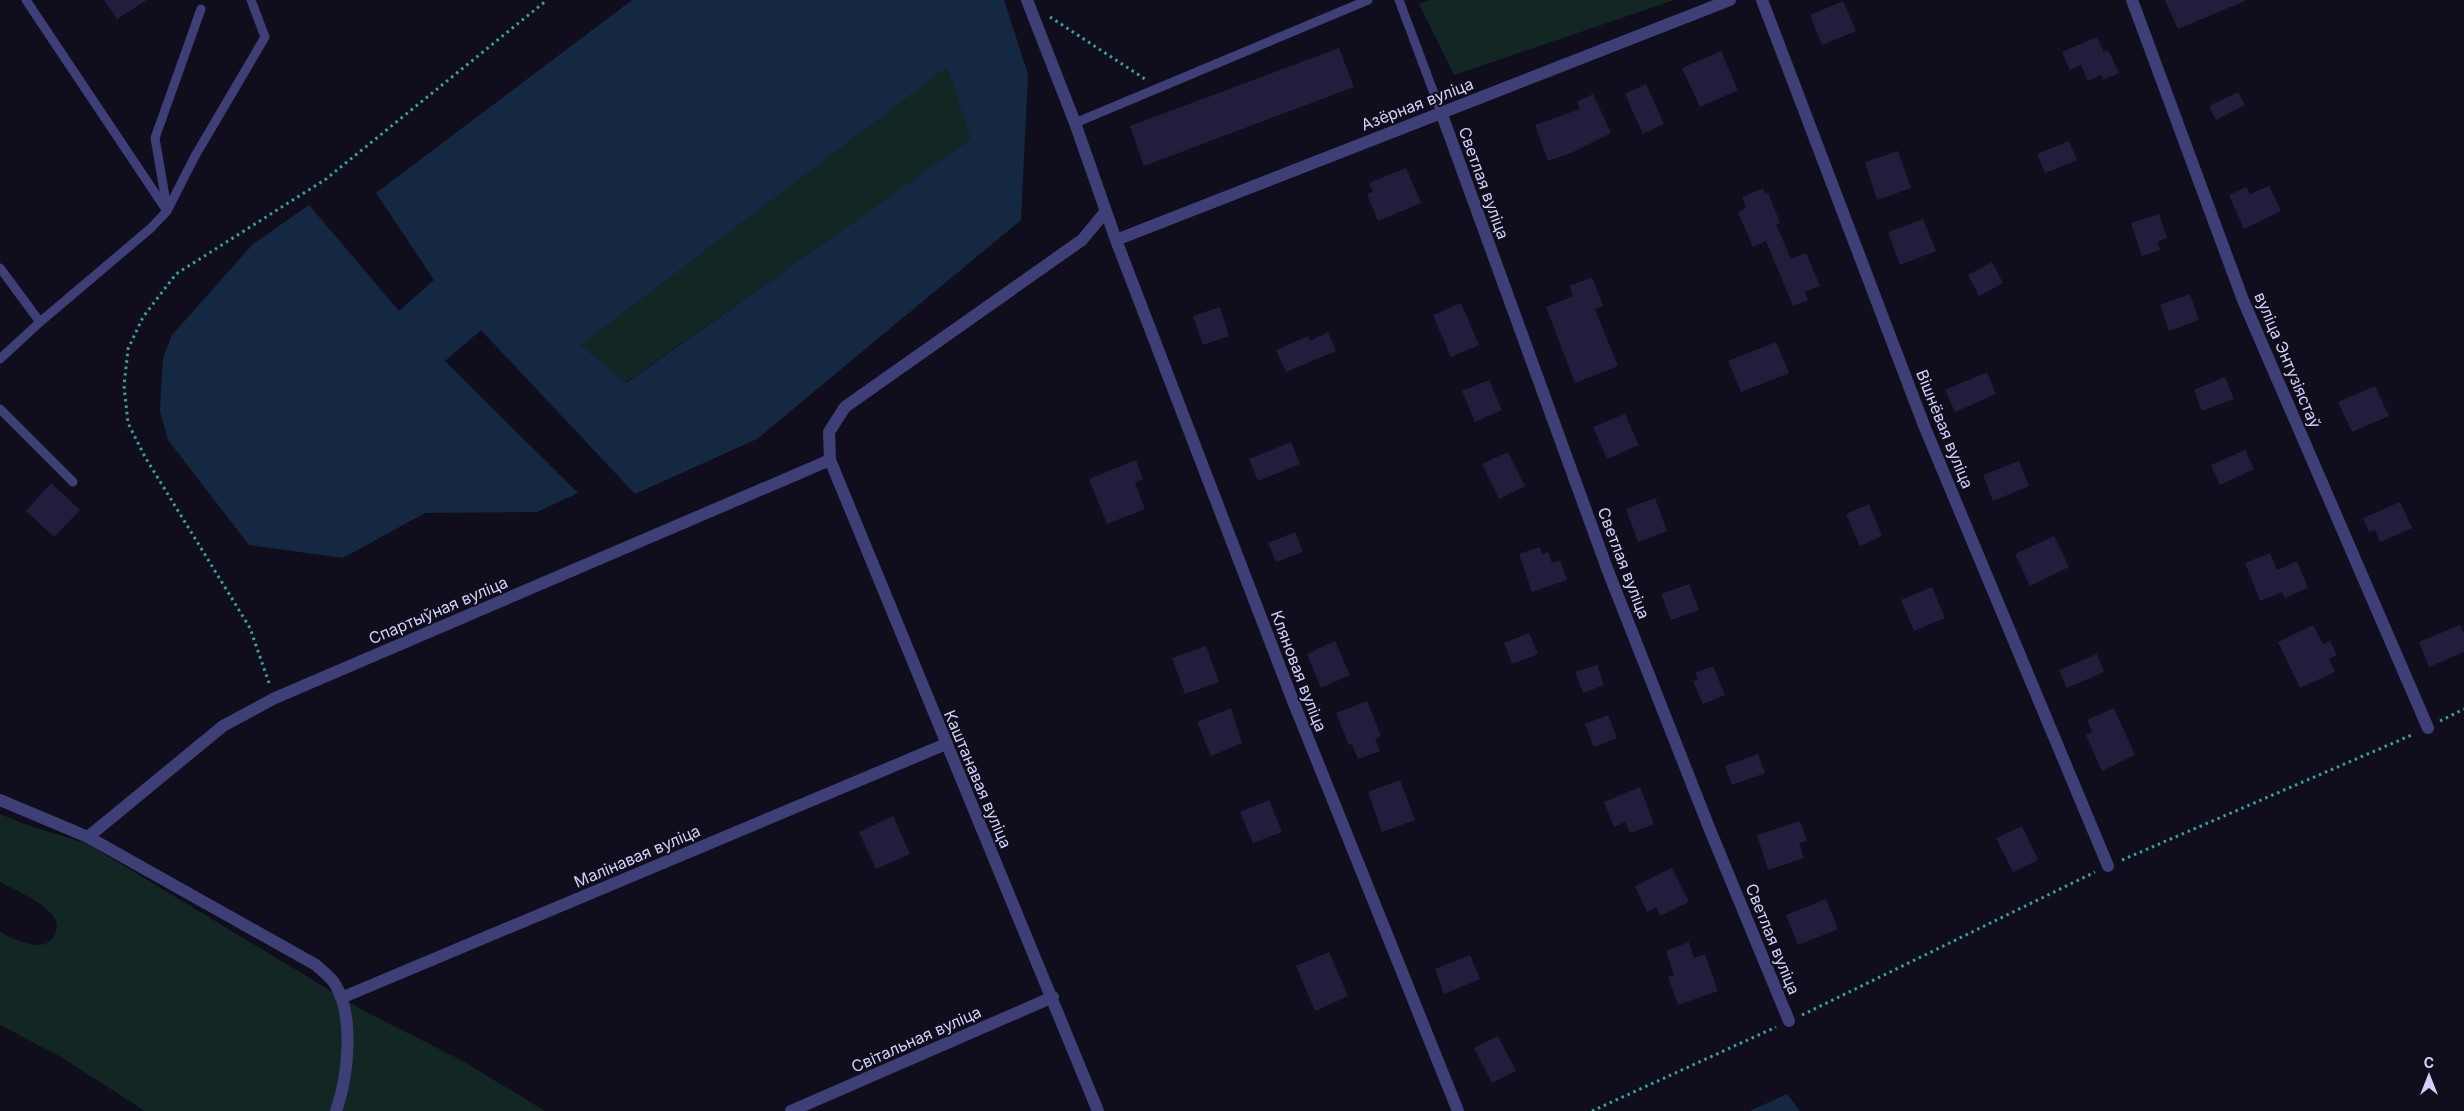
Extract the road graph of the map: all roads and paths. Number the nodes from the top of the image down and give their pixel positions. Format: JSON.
{"nodes":[{"id":1,"x":26,"y":0,"type":"edge"},
{"id":2,"x":252,"y":0,"type":"edge"},
{"id":3,"x":547,"y":0,"type":"edge"},
{"id":4,"x":1027,"y":0,"type":"edge"},
{"id":5,"x":1368,"y":0,"type":"edge"},
{"id":6,"x":1399,"y":0,"type":"edge"},
{"id":7,"x":1730,"y":0,"type":"edge"},
{"id":8,"x":1762,"y":0,"type":"edge"},
{"id":9,"x":2132,"y":0,"type":"edge"},
{"id":10,"x":201,"y":9,"type":"dead end"},
{"id":11,"x":1048,"y":16,"type":"dead end"},
{"id":12,"x":1158,"y":88,"type":"junction"},
{"id":13,"x":1441,"y":112,"type":"junction"},
{"id":14,"x":1075,"y":123,"type":"junction"},
{"id":15,"x":167,"y":211,"type":"junction"},
{"id":16,"x":1106,"y":211,"type":"junction"},
{"id":17,"x":1116,"y":240,"type":"junction"},
{"id":18,"x":0,"y":268,"type":"edge"},
{"id":19,"x":40,"y":322,"type":"junction"},
{"id":20,"x":0,"y":359,"type":"edge"},
{"id":21,"x":0,"y":409,"type":"edge"},
{"id":22,"x":830,"y":460,"type":"junction"},
{"id":23,"x":73,"y":482,"type":"dead end"},
{"id":24,"x":275,"y":698,"type":"junction"},
{"id":25,"x":2464,"y":709,"type":"edge"},
{"id":26,"x":2428,"y":728,"type":"junction"},
{"id":27,"x":946,"y":744,"type":"junction"},
{"id":28,"x":0,"y":800,"type":"edge"},
{"id":29,"x":88,"y":837,"type":"junction"},
{"id":30,"x":2108,"y":866,"type":"junction"},
{"id":31,"x":1053,"y":997,"type":"junction"},
{"id":32,"x":341,"y":998,"type":"junction"},
{"id":33,"x":1789,"y":1021,"type":"junction"},
{"id":34,"x":336,"y":1111,"type":"edge"},
{"id":35,"x":791,"y":1111,"type":"edge"},
{"id":36,"x":1098,"y":1111,"type":"edge"},
{"id":37,"x":1458,"y":1111,"type":"edge"},
{"id":38,"x":1592,"y":1111,"type":"edge"}],
"edges":[{"from":1,"to":15,"type":"lane"},
{"from":2,"to":15,"type":"lane"},
{"from":3,"to":24,"type":"path"},
{"from":4,"to":14,"type":"street","name":"Кляновая вуліца"},
{"from":5,"to":12,"type":"lane"},
{"from":6,"to":13,"type":"lane"},
{"from":7,"to":13,"type":"street","name":"Азёрная вуліца"},
{"from":8,"to":30,"type":"street","name":"Вішнёвая вуліца"},
{"from":9,"to":26,"type":"street","name":"вуліца Энтузіястаў"},
{"from":10,"to":15,"type":"lane"},
{"from":11,"to":12,"type":"path"},
{"from":12,"to":14,"type":"lane"},
{"from":13,"to":17,"type":"street","name":"Азёрная вуліца"},
{"from":13,"to":33,"type":"street","name":"Светлая вуліца"},
{"from":14,"to":16,"type":"street","name":"Кляновая вуліца"},
{"from":15,"to":19,"type":"lane"},
{"from":16,"to":17,"type":"street","name":"Кляновая вуліца"},
{"from":16,"to":22,"type":"street"},
{"from":17,"to":37,"type":"street","name":"Кляновая вуліца"},
{"from":18,"to":19,"type":"lane"},
{"from":19,"to":20,"type":"lane"},
{"from":21,"to":23,"type":"lane"},
{"from":22,"to":24,"type":"street","name":"Спартыўная вуліца"},
{"from":22,"to":27,"type":"street","name":"Каштанавая вуліца"},
{"from":24,"to":29,"type":"street","name":"Спартыўная вуліца"},
{"from":25,"to":26,"type":"path"},
{"from":26,"to":30,"type":"path"},
{"from":27,"to":31,"type":"street","name":"Каштанавая вуліца"},
{"from":27,"to":32,"type":"street","name":"Малінавая вуліца"},
{"from":28,"to":29,"type":"street"},
{"from":29,"to":32,"type":"street"},
{"from":30,"to":33,"type":"path"},
{"from":31,"to":35,"type":"street","name":"Світальная вуліца"},
{"from":31,"to":36,"type":"street","name":"Каштанавая вуліца"},
{"from":32,"to":34,"type":"street"},
{"from":33,"to":38,"type":"path"}]}
